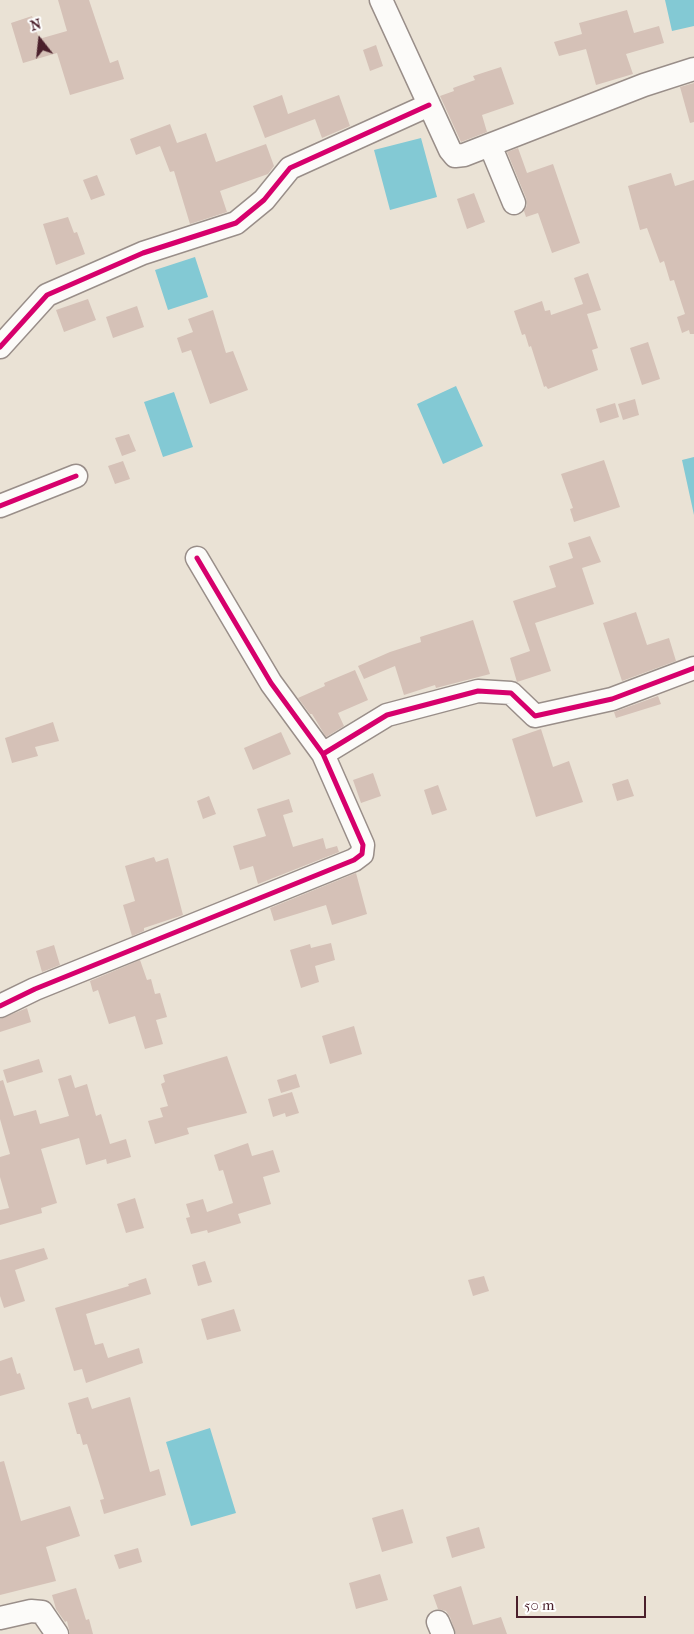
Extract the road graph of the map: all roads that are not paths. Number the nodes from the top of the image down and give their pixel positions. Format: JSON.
{"nodes":[{"id":1,"x":381,"y":0,"type":"edge"},
{"id":2,"x":694,"y":69,"type":"edge"},
{"id":3,"x":429,"y":105,"type":"junction"},
{"id":4,"x":490,"y":144,"type":"junction"},
{"id":5,"x":514,"y":203,"type":"dead end"},
{"id":6,"x":0,"y":347,"type":"edge"},
{"id":7,"x":76,"y":476,"type":"dead end"},
{"id":8,"x":0,"y":506,"type":"edge"},
{"id":9,"x":197,"y":558,"type":"dead end"},
{"id":10,"x":694,"y":668,"type":"edge"},
{"id":11,"x":323,"y":754,"type":"junction"},
{"id":12,"x":0,"y":1006,"type":"edge"},
{"id":13,"x":0,"y":1618,"type":"edge"},
{"id":14,"x":57,"y":1634,"type":"edge"}],
"edges":[{"from":1,"to":3,"type":"street"},
{"from":2,"to":4,"type":"street"},
{"from":3,"to":4,"type":"street"},
{"from":3,"to":6,"type":"street"},
{"from":4,"to":5,"type":"street"},
{"from":7,"to":8,"type":"street"},
{"from":9,"to":11,"type":"street"},
{"from":10,"to":11,"type":"street"},
{"from":11,"to":12,"type":"street"},
{"from":13,"to":14,"type":"street"}]}
